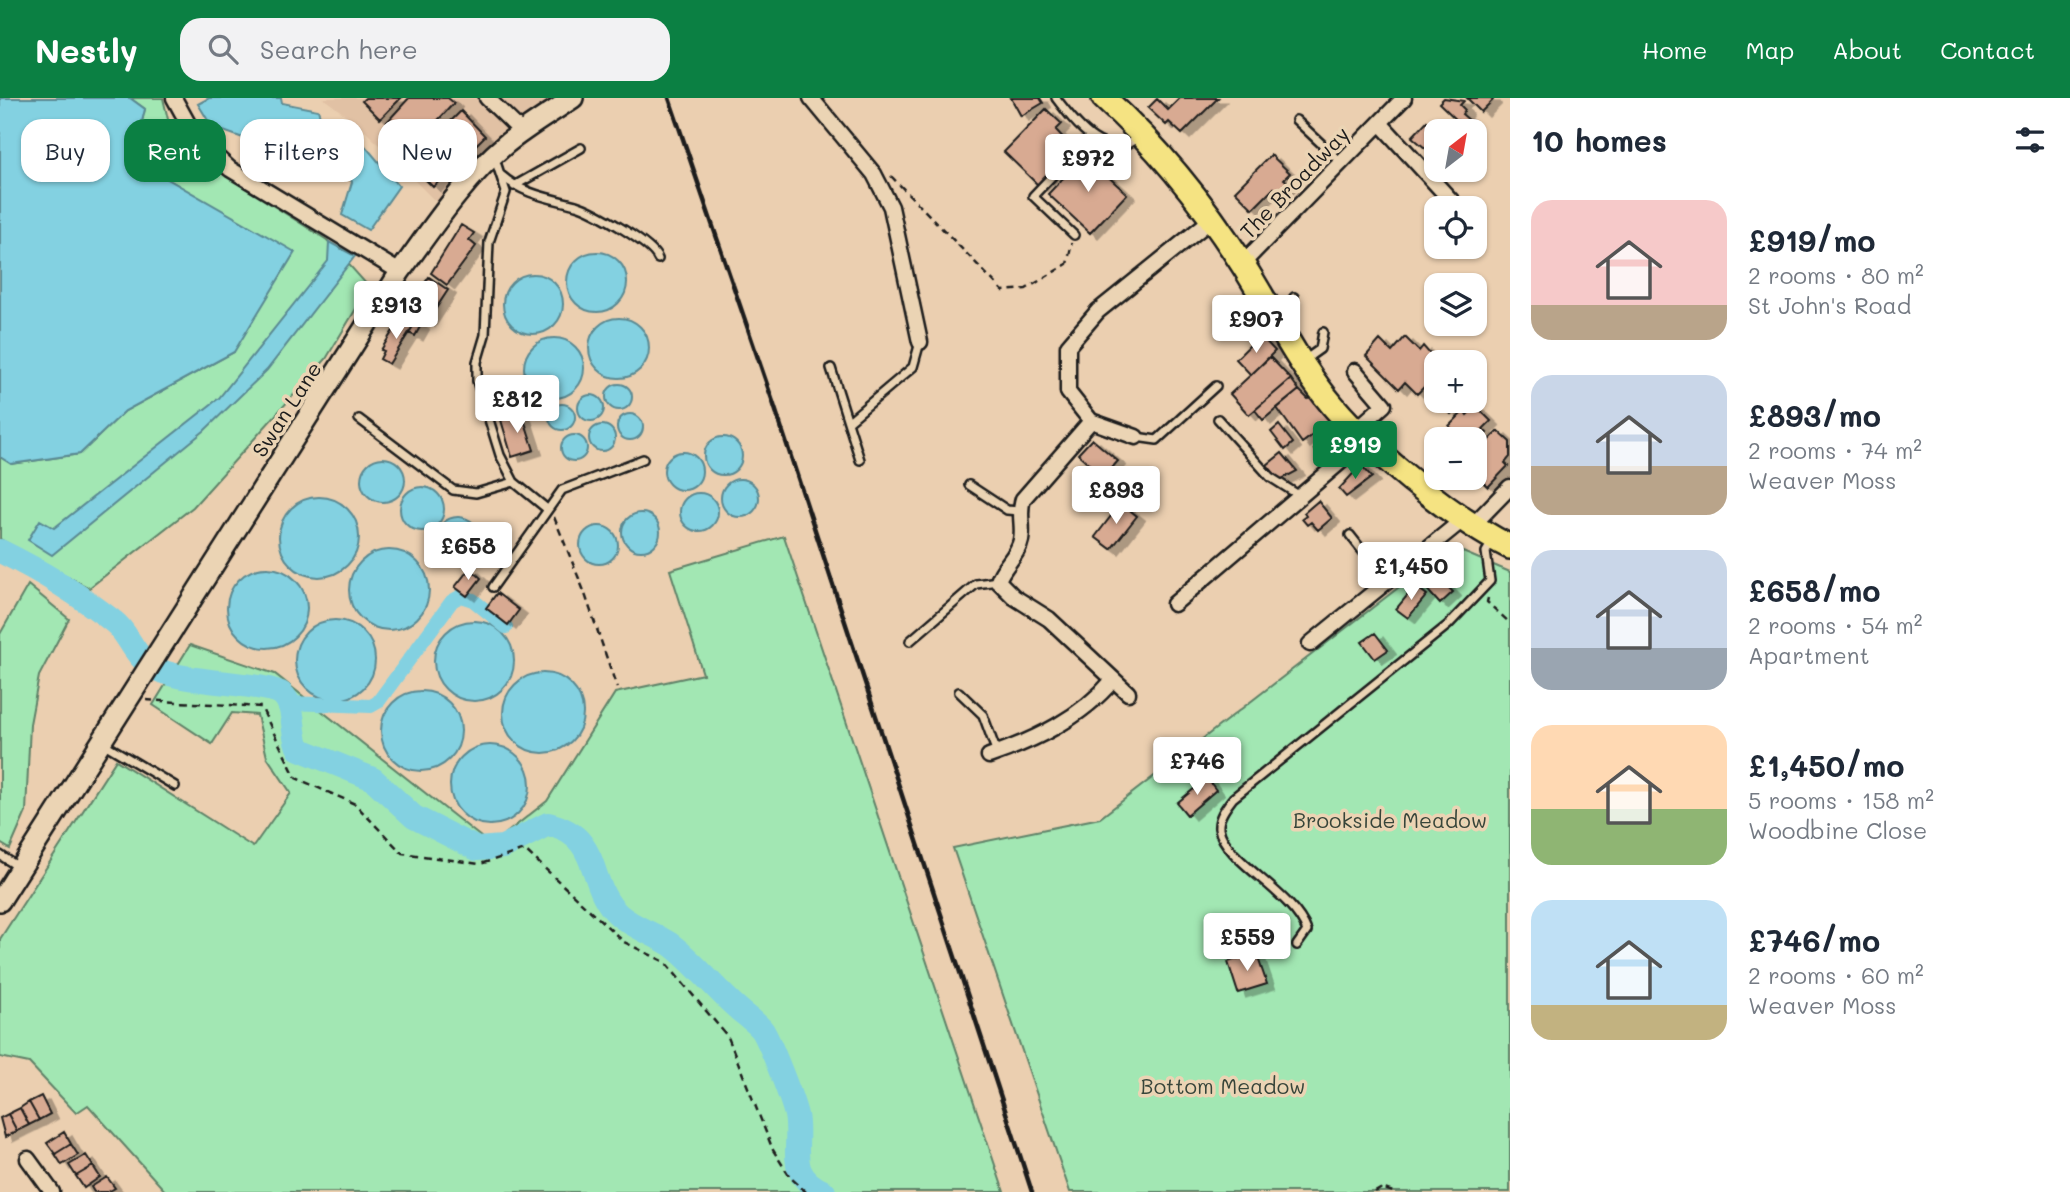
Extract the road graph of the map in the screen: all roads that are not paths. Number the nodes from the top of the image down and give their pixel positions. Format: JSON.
{"nodes":[{"id":1,"x":174,"y":98,"type":"edge"},
{"id":2,"x":487,"y":98,"type":"edge"},
{"id":3,"x":573,"y":98,"type":"edge"},
{"id":4,"x":811,"y":98,"type":"edge"},
{"id":5,"x":1056,"y":98,"type":"edge"},
{"id":6,"x":1104,"y":98,"type":"edge"},
{"id":7,"x":1404,"y":98,"type":"edge"},
{"id":8,"x":1296,"y":120,"type":"dead end"},
{"id":9,"x":1380,"y":123,"type":"junction"},
{"id":10,"x":522,"y":132,"type":"junction"},
{"id":11,"x":1140,"y":135,"type":"junction"},
{"id":12,"x":1090,"y":136,"type":"junction"},
{"id":13,"x":581,"y":148,"type":"dead end"},
{"id":14,"x":1341,"y":163,"type":"junction"},
{"id":15,"x":497,"y":165,"type":"junction"},
{"id":16,"x":513,"y":186,"type":"junction"},
{"id":17,"x":1447,"y":196,"type":"edge"},
{"id":18,"x":1212,"y":219,"type":"junction"},
{"id":19,"x":1074,"y":235,"type":"road end"},
{"id":20,"x":658,"y":258,"type":"dead end"},
{"id":21,"x":1242,"y":264,"type":"junction"},
{"id":22,"x":400,"y":272,"type":"junction"},
{"id":23,"x":1294,"y":297,"type":"dead end"},
{"id":24,"x":1273,"y":315,"type":"junction"},
{"id":25,"x":1323,"y":332,"type":"dead end"},
{"id":26,"x":920,"y":342,"type":"joint"},
{"id":27,"x":1302,"y":362,"type":"junction"},
{"id":28,"x":831,"y":368,"type":"dead end"},
{"id":29,"x":1355,"y":371,"type":"dead end"},
{"id":30,"x":1216,"y":386,"type":"dead end"},
{"id":31,"x":359,"y":419,"type":"dead end"},
{"id":32,"x":1218,"y":419,"type":"dead end"},
{"id":33,"x":849,"y":421,"type":"junction"},
{"id":34,"x":1091,"y":421,"type":"junction"},
{"id":35,"x":1361,"y":435,"type":"junction"},
{"id":36,"x":1136,"y":437,"type":"joint"},
{"id":37,"x":643,"y":459,"type":"dead end"},
{"id":38,"x":860,"y":460,"type":"dead end"},
{"id":39,"x":514,"y":482,"type":"junction"},
{"id":40,"x":969,"y":485,"type":"dead end"},
{"id":41,"x":1510,"y":487,"type":"edge"},
{"id":42,"x":1301,"y":496,"type":"junction"},
{"id":43,"x":547,"y":509,"type":"junction"},
{"id":44,"x":1019,"y":512,"type":"junction"},
{"id":45,"x":1469,"y":522,"type":"junction"},
{"id":46,"x":1350,"y":535,"type":"dead end"},
{"id":47,"x":1502,"y":543,"type":"edge"},
{"id":48,"x":998,"y":581,"type":"junction"},
{"id":49,"x":1388,"y":582,"type":"junction"},
{"id":50,"x":493,"y":587,"type":"dead end"},
{"id":51,"x":1174,"y":604,"type":"dead end"},
{"id":52,"x":910,"y":641,"type":"dead end"},
{"id":53,"x":1310,"y":644,"type":"dead end"},
{"id":54,"x":1113,"y":680,"type":"junction"},
{"id":55,"x":959,"y":692,"type":"dead end"},
{"id":56,"x":1128,"y":693,"type":"dead end"},
{"id":57,"x":101,"y":741,"type":"junction"},
{"id":58,"x":993,"y":755,"type":"joint"},
{"id":59,"x":175,"y":786,"type":"dead end"},
{"id":60,"x":0,"y":855,"type":"edge"},
{"id":61,"x":21,"y":869,"type":"junction"},
{"id":62,"x":0,"y":901,"type":"edge"},
{"id":63,"x":1297,"y":945,"type":"dead end"},
{"id":64,"x":28,"y":1159,"type":"dead end"},
{"id":65,"x":52,"y":1192,"type":"edge"}],
"edges":[{"from":1,"to":22,"type":"street"},
{"from":2,"to":10,"type":"street"},
{"from":3,"to":10,"type":"street","name":"Swan Lane"},
{"from":4,"to":26,"type":"street"},
{"from":5,"to":12,"type":"lane"},
{"from":6,"to":11,"type":"main road"},
{"from":7,"to":9,"type":"street","name":"The Broadway"},
{"from":8,"to":14,"type":"lane"},
{"from":9,"to":14,"type":"street","name":"The Broadway"},
{"from":9,"to":17,"type":"street"},
{"from":10,"to":15,"type":"street","name":"Swan Lane"},
{"from":11,"to":12,"type":"lane"},
{"from":11,"to":18,"type":"main road"},
{"from":12,"to":19,"type":"lane"},
{"from":13,"to":16,"type":"lane"},
{"from":14,"to":21,"type":"street","name":"The Broadway"},
{"from":15,"to":16,"type":"lane"},
{"from":15,"to":22,"type":"street","name":"Swan Lane"},
{"from":15,"to":39,"type":"lane"},
{"from":16,"to":20,"type":"lane"},
{"from":18,"to":21,"type":"main road"},
{"from":18,"to":34,"type":"street"},
{"from":21,"to":24,"type":"main road"},
{"from":22,"to":57,"type":"street","name":"Swan Lane"},
{"from":23,"to":24,"type":"lane"},
{"from":24,"to":27,"type":"main road"},
{"from":25,"to":27,"type":"lane"},
{"from":26,"to":33,"type":"lane"},
{"from":27,"to":35,"type":"main road"},
{"from":28,"to":33,"type":"lane"},
{"from":29,"to":35,"type":"street"},
{"from":30,"to":36,"type":"lane"},
{"from":31,"to":39,"type":"lane"},
{"from":32,"to":42,"type":"lane"},
{"from":33,"to":38,"type":"lane"},
{"from":34,"to":36,"type":"street"},
{"from":34,"to":44,"type":"street"},
{"from":35,"to":42,"type":"street"},
{"from":35,"to":45,"type":"main road"},
{"from":37,"to":43,"type":"lane"},
{"from":39,"to":43,"type":"lane"},
{"from":40,"to":44,"type":"lane"},
{"from":41,"to":45,"type":"street"},
{"from":42,"to":51,"type":"street"},
{"from":43,"to":50,"type":"lane"},
{"from":44,"to":48,"type":"street"},
{"from":45,"to":47,"type":"main road"},
{"from":45,"to":49,"type":"street"},
{"from":46,"to":49,"type":"lane"},
{"from":47,"to":63,"type":"lane"},
{"from":48,"to":52,"type":"lane"},
{"from":48,"to":54,"type":"street"},
{"from":49,"to":53,"type":"street"},
{"from":54,"to":56,"type":"street"},
{"from":54,"to":58,"type":"street"},
{"from":55,"to":58,"type":"lane"},
{"from":57,"to":59,"type":"lane"},
{"from":57,"to":61,"type":"street","name":"Swan Lane"},
{"from":60,"to":61,"type":"lane"},
{"from":61,"to":62,"type":"street","name":"Swan Lane"},
{"from":64,"to":65,"type":"street"}]}
